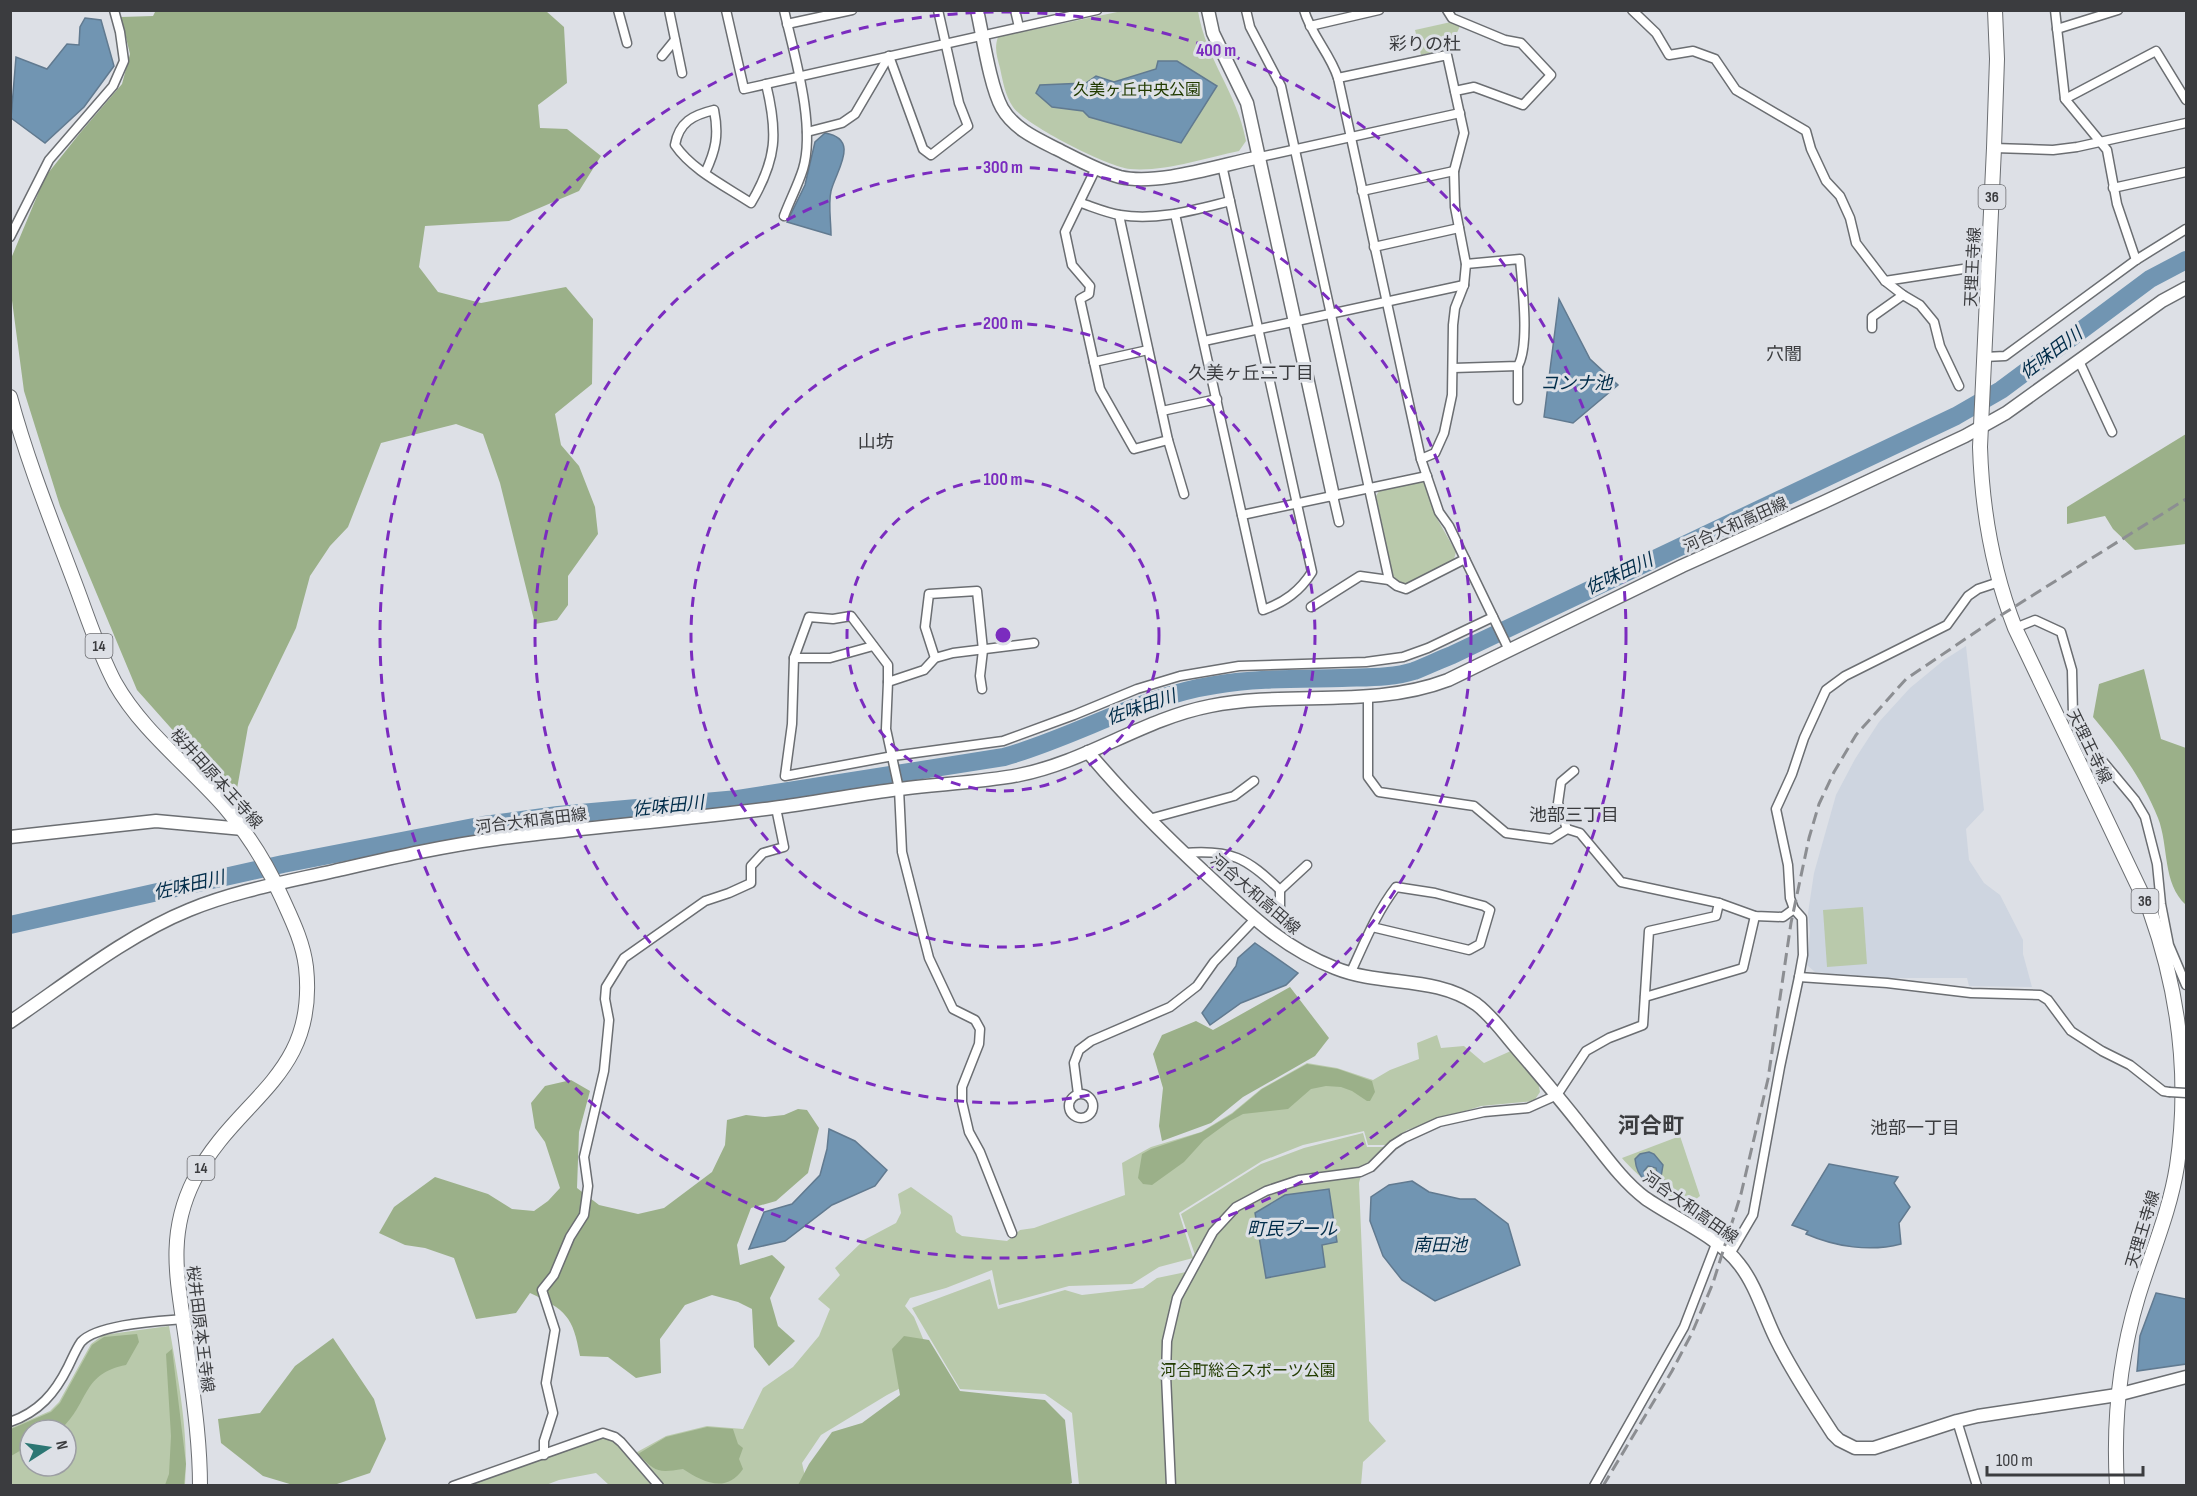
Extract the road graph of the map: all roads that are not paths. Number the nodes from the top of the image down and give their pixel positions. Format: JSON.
{"nodes":[{"id":1,"x":114,"y":10,"type":"edge"},
{"id":2,"x":618,"y":10,"type":"edge"},
{"id":3,"x":669,"y":10,"type":"edge"},
{"id":4,"x":726,"y":10,"type":"edge"},
{"id":5,"x":784,"y":10,"type":"edge"},
{"id":6,"x":852,"y":10,"type":"edge"},
{"id":7,"x":938,"y":10,"type":"edge"},
{"id":8,"x":977,"y":10,"type":"edge"},
{"id":9,"x":1016,"y":10,"type":"edge"},
{"id":10,"x":1097,"y":10,"type":"edge"},
{"id":11,"x":1208,"y":10,"type":"edge"},
{"id":12,"x":1246,"y":10,"type":"edge"},
{"id":13,"x":1304,"y":10,"type":"edge"},
{"id":14,"x":1379,"y":10,"type":"edge"},
{"id":15,"x":1447,"y":10,"type":"edge"},
{"id":16,"x":1632,"y":10,"type":"edge"},
{"id":17,"x":1995,"y":10,"type":"edge"},
{"id":18,"x":2055,"y":10,"type":"edge"},
{"id":19,"x":2118,"y":10,"type":"edge"},
{"id":20,"x":787,"y":24,"type":"junction"},
{"id":21,"x":1310,"y":26,"type":"junction"},
{"id":22,"x":1019,"y":27,"type":"junction"},
{"id":23,"x":2056,"y":29,"type":"junction"},
{"id":24,"x":982,"y":35,"type":"junction"},
{"id":25,"x":675,"y":40,"type":"junction"},
{"id":26,"x":627,"y":43,"type":"dead end"},
{"id":27,"x":945,"y":43,"type":"junction"},
{"id":28,"x":662,"y":56,"type":"dead end"},
{"id":29,"x":889,"y":56,"type":"junction"},
{"id":30,"x":682,"y":73,"type":"dead end"},
{"id":31,"x":798,"y":76,"type":"junction"},
{"id":32,"x":1338,"y":78,"type":"junction"},
{"id":33,"x":766,"y":84,"type":"junction"},
{"id":34,"x":1455,"y":91,"type":"junction"},
{"id":35,"x":2065,"y":99,"type":"junction"},
{"id":36,"x":2187,"y":100,"type":"edge"},
{"id":37,"x":1460,"y":113,"type":"junction"},
{"id":38,"x":2187,"y":123,"type":"edge"},
{"id":39,"x":807,"y":132,"type":"junction"},
{"id":40,"x":1350,"y":136,"type":"junction"},
{"id":41,"x":2100,"y":141,"type":"junction"},
{"id":42,"x":1295,"y":148,"type":"junction"},
{"id":43,"x":1994,"y":148,"type":"junction"},
{"id":44,"x":1260,"y":157,"type":"junction"},
{"id":45,"x":1222,"y":165,"type":"junction"},
{"id":46,"x":1096,"y":168,"type":"junction"},
{"id":47,"x":1454,"y":171,"type":"junction"},
{"id":48,"x":2187,"y":172,"type":"edge"},
{"id":49,"x":705,"y":173,"type":"junction"},
{"id":50,"x":2113,"y":188,"type":"junction"},
{"id":51,"x":1362,"y":191,"type":"junction"},
{"id":52,"x":1230,"y":201,"type":"junction"},
{"id":53,"x":1081,"y":203,"type":"junction"},
{"id":54,"x":1175,"y":214,"type":"junction"},
{"id":55,"x":1119,"y":215,"type":"junction"},
{"id":56,"x":784,"y":216,"type":"dead end"},
{"id":57,"x":1459,"y":228,"type":"junction"},
{"id":58,"x":2187,"y":229,"type":"edge"},
{"id":59,"x":10,"y":237,"type":"edge"},
{"id":60,"x":1374,"y":247,"type":"junction"},
{"id":61,"x":2136,"y":260,"type":"junction"},
{"id":62,"x":1466,"y":264,"type":"junction"},
{"id":63,"x":1989,"y":266,"type":"junction"},
{"id":64,"x":1886,"y":282,"type":"junction"},
{"id":65,"x":1464,"y":285,"type":"junction"},
{"id":66,"x":2187,"y":288,"type":"edge"},
{"id":67,"x":1903,"y":295,"type":"junction"},
{"id":68,"x":1386,"y":301,"type":"junction"},
{"id":69,"x":1331,"y":313,"type":"junction"},
{"id":70,"x":1295,"y":321,"type":"junction"},
{"id":71,"x":1872,"y":328,"type":"dead end"},
{"id":72,"x":1258,"y":329,"type":"junction"},
{"id":73,"x":1204,"y":341,"type":"junction"},
{"id":74,"x":1148,"y":350,"type":"junction"},
{"id":75,"x":1984,"y":357,"type":"junction"},
{"id":76,"x":2079,"y":361,"type":"junction"},
{"id":77,"x":1094,"y":362,"type":"junction"},
{"id":78,"x":1518,"y":366,"type":"junction"},
{"id":79,"x":1453,"y":368,"type":"junction"},
{"id":80,"x":1959,"y":386,"type":"dead end"},
{"id":81,"x":10,"y":397,"type":"edge"},
{"id":82,"x":1216,"y":399,"type":"junction"},
{"id":83,"x":1518,"y":400,"type":"dead end"},
{"id":84,"x":1162,"y":411,"type":"junction"},
{"id":85,"x":1982,"y":422,"type":"junction"},
{"id":86,"x":2112,"y":432,"type":"dead end"},
{"id":87,"x":1168,"y":440,"type":"junction"},
{"id":88,"x":1421,"y":459,"type":"junction"},
{"id":89,"x":1427,"y":476,"type":"junction"},
{"id":90,"x":1369,"y":488,"type":"junction"},
{"id":91,"x":1184,"y":494,"type":"dead end"},
{"id":92,"x":1334,"y":496,"type":"junction"},
{"id":93,"x":1297,"y":504,"type":"junction"},
{"id":94,"x":1242,"y":515,"type":"junction"},
{"id":95,"x":1339,"y":522,"type":"dead end"},
{"id":96,"x":1465,"y":560,"type":"junction"},
{"id":97,"x":1389,"y":580,"type":"junction"},
{"id":98,"x":1999,"y":582,"type":"junction"},
{"id":99,"x":1311,"y":607,"type":"dead end"},
{"id":100,"x":1493,"y":617,"type":"junction"},
{"id":101,"x":2015,"y":628,"type":"junction"},
{"id":102,"x":1034,"y":643,"type":"dead end"},
{"id":103,"x":873,"y":646,"type":"junction"},
{"id":104,"x":983,"y":650,"type":"junction"},
{"id":105,"x":1509,"y":650,"type":"junction"},
{"id":106,"x":794,"y":658,"type":"junction"},
{"id":107,"x":934,"y":658,"type":"junction"},
{"id":108,"x":888,"y":682,"type":"junction"},
{"id":109,"x":982,"y":689,"type":"dead end"},
{"id":110,"x":1368,"y":696,"type":"junction"},
{"id":111,"x":1088,"y":752,"type":"junction"},
{"id":112,"x":893,"y":756,"type":"junction"},
{"id":113,"x":1574,"y":771,"type":"dead end"},
{"id":114,"x":1254,"y":781,"type":"dead end"},
{"id":115,"x":899,"y":789,"type":"junction"},
{"id":116,"x":776,"y":808,"type":"junction"},
{"id":117,"x":1149,"y":819,"type":"junction"},
{"id":118,"x":243,"y":829,"type":"junction"},
{"id":119,"x":1567,"y":829,"type":"junction"},
{"id":120,"x":10,"y":837,"type":"edge"},
{"id":121,"x":1184,"y":853,"type":"junction"},
{"id":122,"x":1307,"y":866,"type":"dead end"},
{"id":123,"x":274,"y":880,"type":"junction"},
{"id":124,"x":1280,"y":890,"type":"junction"},
{"id":125,"x":1719,"y":903,"type":"junction"},
{"id":126,"x":1280,"y":908,"type":"dead end"},
{"id":127,"x":1794,"y":909,"type":"junction"},
{"id":128,"x":1755,"y":916,"type":"junction"},
{"id":129,"x":1255,"y":919,"type":"junction"},
{"id":130,"x":1372,"y":927,"type":"junction"},
{"id":131,"x":1350,"y":974,"type":"junction"},
{"id":132,"x":1799,"y":977,"type":"junction"},
{"id":133,"x":2187,"y":985,"type":"edge"},
{"id":134,"x":1645,"y":997,"type":"junction"},
{"id":135,"x":10,"y":1022,"type":"edge"},
{"id":136,"x":2187,"y":1093,"type":"edge"},
{"id":137,"x":1078,"y":1094,"type":"dead end"},
{"id":138,"x":1557,"y":1095,"type":"junction"},
{"id":139,"x":1012,"y":1233,"type":"dead end"},
{"id":140,"x":1716,"y":1244,"type":"junction"},
{"id":141,"x":1730,"y":1254,"type":"junction"},
{"id":142,"x":183,"y":1319,"type":"junction"},
{"id":143,"x":2187,"y":1377,"type":"edge"},
{"id":144,"x":2117,"y":1395,"type":"junction"},
{"id":145,"x":1957,"y":1421,"type":"junction"},
{"id":146,"x":10,"y":1422,"type":"edge"},
{"id":147,"x":544,"y":1455,"type":"junction"},
{"id":148,"x":200,"y":1485,"type":"edge"},
{"id":149,"x":453,"y":1485,"type":"edge"},
{"id":150,"x":659,"y":1485,"type":"edge"},
{"id":151,"x":1171,"y":1485,"type":"edge"},
{"id":152,"x":1594,"y":1485,"type":"edge"},
{"id":153,"x":1977,"y":1485,"type":"edge"},
{"id":154,"x":2117,"y":1485,"type":"edge"}],
"edges":[{"from":1,"to":59,"type":"street"},
{"from":2,"to":26,"type":"street"},
{"from":3,"to":25,"type":"street"},
{"from":4,"to":33,"type":"street"},
{"from":5,"to":20,"type":"street"},
{"from":6,"to":20,"type":"street"},
{"from":7,"to":27,"type":"street"},
{"from":8,"to":24,"type":"main road"},
{"from":9,"to":22,"type":"street"},
{"from":10,"to":22,"type":"street"},
{"from":11,"to":44,"type":"main road"},
{"from":12,"to":42,"type":"street"},
{"from":13,"to":21,"type":"street"},
{"from":14,"to":21,"type":"street"},
{"from":15,"to":34,"type":"street"},
{"from":16,"to":64,"type":"street"},
{"from":17,"to":43,"type":"main road","name":"天理王寺線","number":"36"},
{"from":18,"to":23,"type":"street"},
{"from":19,"to":23,"type":"street"},
{"from":20,"to":31,"type":"street"},
{"from":21,"to":32,"type":"street"},
{"from":22,"to":24,"type":"street"},
{"from":23,"to":35,"type":"street"},
{"from":24,"to":27,"type":"street"},
{"from":24,"to":46,"type":"main road"},
{"from":25,"to":28,"type":"street"},
{"from":25,"to":30,"type":"street"},
{"from":27,"to":29,"type":"street"},
{"from":27,"to":29,"type":"street"},
{"from":29,"to":31,"type":"street"},
{"from":29,"to":39,"type":"street"},
{"from":31,"to":33,"type":"street"},
{"from":31,"to":39,"type":"street"},
{"from":32,"to":34,"type":"street"},
{"from":32,"to":40,"type":"street"},
{"from":33,"to":49,"type":"street"},
{"from":34,"to":37,"type":"street"},
{"from":35,"to":36,"type":"street"},
{"from":35,"to":41,"type":"street"},
{"from":37,"to":40,"type":"street"},
{"from":37,"to":47,"type":"street"},
{"from":38,"to":41,"type":"street"},
{"from":39,"to":56,"type":"street"},
{"from":40,"to":42,"type":"street"},
{"from":40,"to":51,"type":"street"},
{"from":41,"to":43,"type":"street"},
{"from":41,"to":50,"type":"street"},
{"from":42,"to":44,"type":"street"},
{"from":42,"to":69,"type":"street"},
{"from":43,"to":63,"type":"main road","name":"天理王寺線","number":"36"},
{"from":44,"to":45,"type":"main road"},
{"from":44,"to":70,"type":"main road"},
{"from":45,"to":46,"type":"main road"},
{"from":45,"to":52,"type":"street"},
{"from":46,"to":53,"type":"street"},
{"from":47,"to":51,"type":"street"},
{"from":47,"to":57,"type":"street"},
{"from":48,"to":50,"type":"street"},
{"from":49,"to":49,"type":"street"},
{"from":50,"to":61,"type":"street"},
{"from":51,"to":60,"type":"street"},
{"from":52,"to":54,"type":"street"},
{"from":52,"to":72,"type":"street"},
{"from":53,"to":55,"type":"street"},
{"from":53,"to":77,"type":"street"},
{"from":54,"to":55,"type":"street"},
{"from":54,"to":73,"type":"street"},
{"from":55,"to":74,"type":"street"},
{"from":57,"to":60,"type":"street"},
{"from":57,"to":62,"type":"street"},
{"from":58,"to":61,"type":"street"},
{"from":60,"to":68,"type":"street"},
{"from":61,"to":75,"type":"street"},
{"from":62,"to":65,"type":"street"},
{"from":62,"to":78,"type":"street"},
{"from":63,"to":64,"type":"street"},
{"from":63,"to":75,"type":"main road","name":"天理王寺線","number":"36"},
{"from":64,"to":67,"type":"street"},
{"from":65,"to":68,"type":"street"},
{"from":65,"to":79,"type":"street"},
{"from":66,"to":76,"type":"main road","name":"河合大和高田線"},
{"from":67,"to":71,"type":"street"},
{"from":67,"to":80,"type":"street"},
{"from":68,"to":69,"type":"street"},
{"from":68,"to":88,"type":"street"},
{"from":69,"to":70,"type":"street"},
{"from":69,"to":90,"type":"street"},
{"from":70,"to":72,"type":"street"},
{"from":70,"to":92,"type":"main road"},
{"from":72,"to":73,"type":"street"},
{"from":72,"to":93,"type":"street"},
{"from":73,"to":82,"type":"street"},
{"from":74,"to":77,"type":"street"},
{"from":74,"to":84,"type":"street"},
{"from":75,"to":85,"type":"main road","name":"天理王寺線","number":"36"},
{"from":76,"to":85,"type":"main road","name":"河合大和高田線"},
{"from":76,"to":86,"type":"street"},
{"from":77,"to":87,"type":"street"},
{"from":78,"to":79,"type":"street"},
{"from":78,"to":83,"type":"street"},
{"from":79,"to":88,"type":"street"},
{"from":81,"to":118,"type":"main road","name":"桜井田原本王寺線","number":"14"},
{"from":82,"to":84,"type":"street"},
{"from":82,"to":94,"type":"street"},
{"from":84,"to":87,"type":"street"},
{"from":85,"to":98,"type":"main road","name":"天理王寺線","number":"36"},
{"from":85,"to":105,"type":"main road","name":"河合大和高田線"},
{"from":87,"to":91,"type":"street"},
{"from":88,"to":89,"type":"street"},
{"from":89,"to":90,"type":"street"},
{"from":89,"to":96,"type":"street"},
{"from":90,"to":92,"type":"street"},
{"from":90,"to":97,"type":"street"},
{"from":92,"to":93,"type":"street"},
{"from":92,"to":95,"type":"street"},
{"from":93,"to":94,"type":"street"},
{"from":93,"to":94,"type":"street"},
{"from":96,"to":97,"type":"street"},
{"from":96,"to":100,"type":"street"},
{"from":97,"to":99,"type":"street"},
{"from":98,"to":101,"type":"main road","name":"天理王寺線","number":"36"},
{"from":98,"to":127,"type":"street"},
{"from":100,"to":105,"type":"street"},
{"from":100,"to":112,"type":"street"},
{"from":101,"to":133,"type":"street"},
{"from":101,"to":144,"type":"main road","name":"天理王寺線","number":"36"},
{"from":102,"to":104,"type":"street"},
{"from":103,"to":106,"type":"street"},
{"from":103,"to":106,"type":"street"},
{"from":103,"to":108,"type":"street"},
{"from":104,"to":107,"type":"street"},
{"from":104,"to":107,"type":"street"},
{"from":104,"to":109,"type":"street"},
{"from":105,"to":110,"type":"main road","name":"河合大和高田線"},
{"from":106,"to":112,"type":"street"},
{"from":107,"to":108,"type":"street"},
{"from":108,"to":112,"type":"street"},
{"from":110,"to":111,"type":"main road","name":"河合大和高田線"},
{"from":110,"to":119,"type":"street"},
{"from":111,"to":115,"type":"main road","name":"河合大和高田線"},
{"from":111,"to":117,"type":"main road","name":"河合大和高田線"},
{"from":112,"to":115,"type":"street"},
{"from":113,"to":119,"type":"street"},
{"from":114,"to":117,"type":"street"},
{"from":115,"to":116,"type":"main road","name":"河合大和高田線"},
{"from":115,"to":139,"type":"street"},
{"from":116,"to":123,"type":"main road","name":"河合大和高田線"},
{"from":116,"to":147,"type":"street"},
{"from":117,"to":121,"type":"main road","name":"河合大和高田線"},
{"from":118,"to":120,"type":"main road"},
{"from":118,"to":123,"type":"main road","name":"桜井田原本王寺線","number":"14"},
{"from":119,"to":125,"type":"street"},
{"from":121,"to":124,"type":"street"},
{"from":121,"to":129,"type":"main road","name":"河合大和高田線"},
{"from":122,"to":124,"type":"street"},
{"from":123,"to":135,"type":"main road","name":"河合大和高田線"},
{"from":123,"to":142,"type":"main road","name":"桜井田原本王寺線","number":"14"},
{"from":124,"to":126,"type":"street"},
{"from":125,"to":128,"type":"street"},
{"from":125,"to":134,"type":"street"},
{"from":127,"to":128,"type":"street"},
{"from":127,"to":132,"type":"street"},
{"from":128,"to":134,"type":"street"},
{"from":129,"to":131,"type":"main road","name":"河合大和高田線"},
{"from":129,"to":137,"type":"street"},
{"from":130,"to":130,"type":"street"},
{"from":130,"to":131,"type":"street"},
{"from":131,"to":138,"type":"main road","name":"河合大和高田線"},
{"from":132,"to":136,"type":"street","bridge":true},
{"from":132,"to":141,"type":"street"},
{"from":134,"to":138,"type":"street"},
{"from":138,"to":140,"type":"main road","name":"河合大和高田線"},
{"from":138,"to":151,"type":"street"},
{"from":140,"to":141,"type":"main road","name":"河合大和高田線"},
{"from":140,"to":152,"type":"street"},
{"from":141,"to":145,"type":"main road","name":"河合大和高田線"},
{"from":142,"to":146,"type":"street"},
{"from":142,"to":148,"type":"main road","name":"桜井田原本王寺線","number":"14"},
{"from":143,"to":144,"type":"main road","name":"河合大和高田線"},
{"from":144,"to":145,"type":"main road","name":"河合大和高田線"},
{"from":144,"to":154,"type":"main road","name":"天理王寺線","number":"36"},
{"from":145,"to":153,"type":"street"},
{"from":147,"to":149,"type":"street"},
{"from":147,"to":150,"type":"street"}]}
